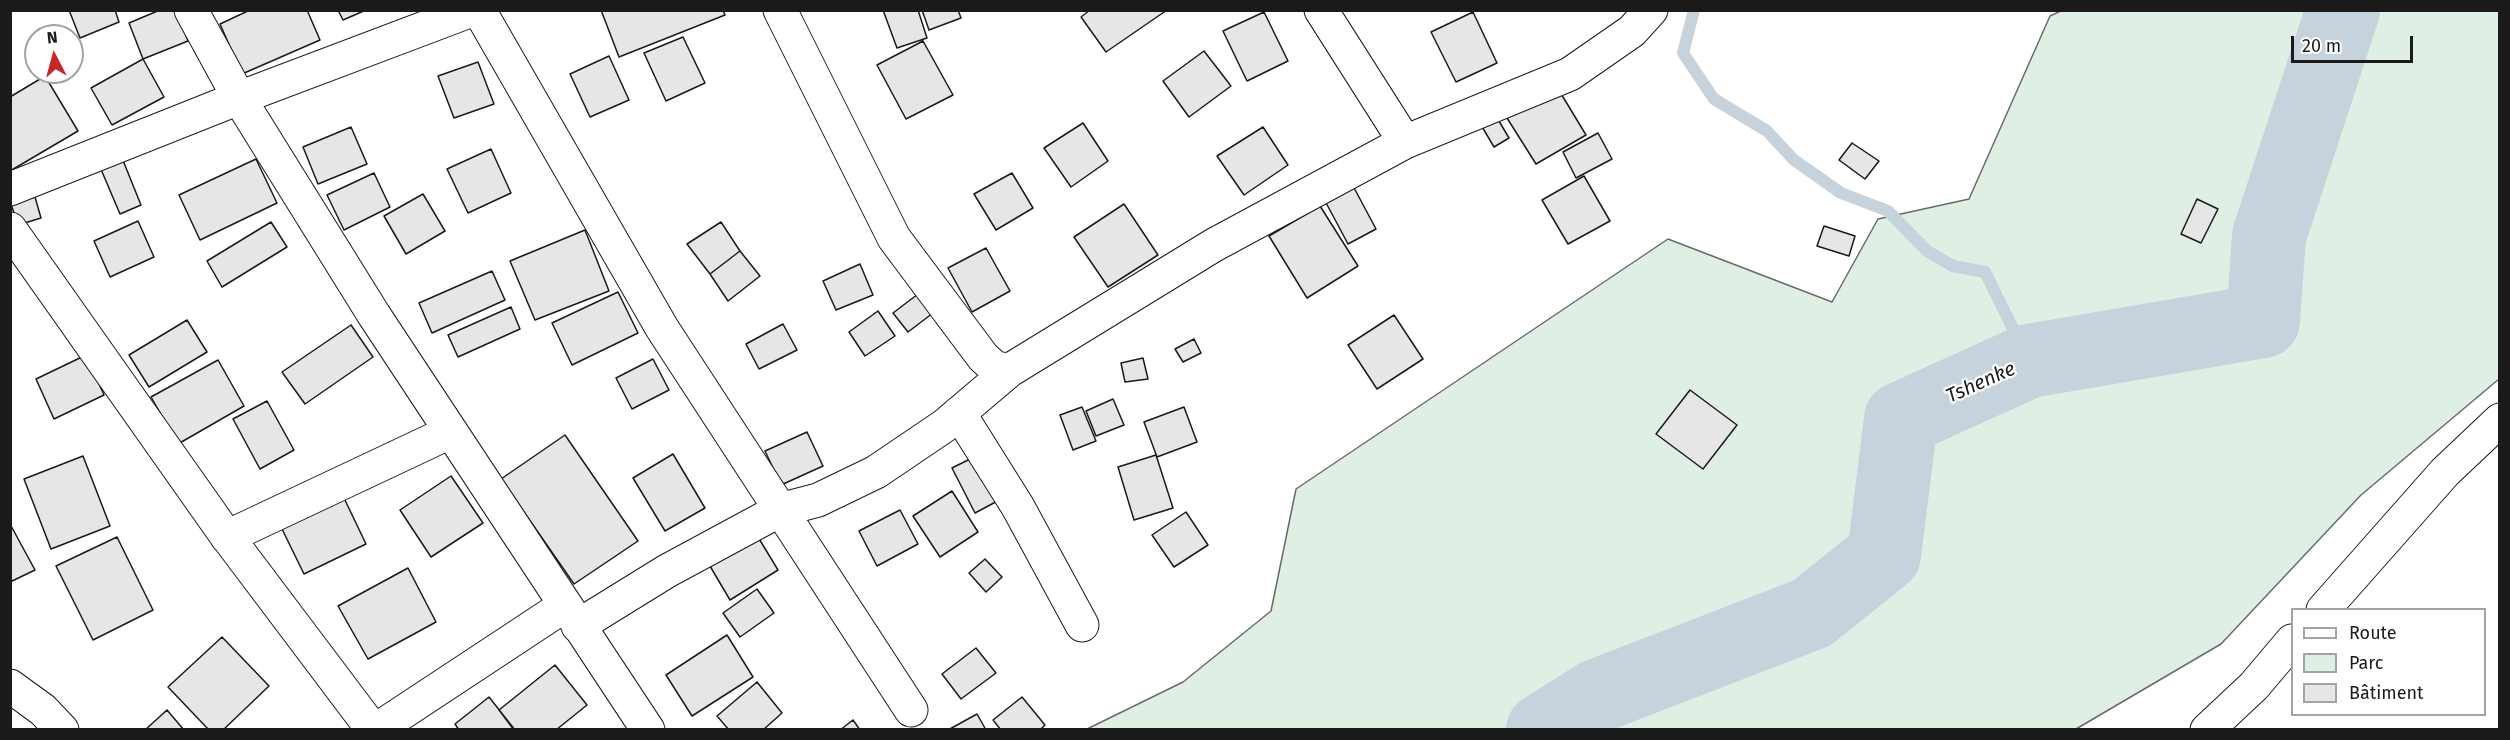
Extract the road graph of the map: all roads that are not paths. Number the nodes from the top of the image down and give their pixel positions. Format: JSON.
{"nodes":[{"id":1,"x":190,"y":10,"type":"edge"},
{"id":2,"x":472,"y":10,"type":"edge"},
{"id":3,"x":479,"y":10,"type":"edge"},
{"id":4,"x":780,"y":10,"type":"edge"},
{"id":5,"x":1321,"y":10,"type":"edge"},
{"id":6,"x":1651,"y":10,"type":"edge"},
{"id":7,"x":239,"y":98,"type":"junction"},
{"id":8,"x":1405,"y":142,"type":"junction"},
{"id":9,"x":10,"y":189,"type":"edge"},
{"id":10,"x":10,"y":229,"type":"edge"},
{"id":11,"x":1010,"y":370,"type":"junction"},
{"id":12,"x":959,"y":413,"type":"junction"},
{"id":13,"x":2499,"y":420,"type":"edge"},
{"id":14,"x":450,"y":432,"type":"junction"},
{"id":15,"x":780,"y":510,"type":"junction"},
{"id":16,"x":227,"y":537,"type":"junction"},
{"id":17,"x":2324,"y":608,"type":"edge"},
{"id":18,"x":571,"y":616,"type":"junction"},
{"id":19,"x":1082,"y":625,"type":"dead end"},
{"id":20,"x":2291,"y":642,"type":"edge"},
{"id":21,"x":10,"y":686,"type":"edge"},
{"id":22,"x":911,"y":710,"type":"dead end"},
{"id":23,"x":62,"y":729,"type":"edge"},
{"id":24,"x":374,"y":729,"type":"edge"},
{"id":25,"x":648,"y":729,"type":"edge"},
{"id":26,"x":2207,"y":729,"type":"edge"}],
"edges":[{"from":1,"to":7,"type":"street"},
{"from":2,"to":7,"type":"street"},
{"from":3,"to":15,"type":"street"},
{"from":4,"to":11,"type":"street"},
{"from":5,"to":8,"type":"street"},
{"from":6,"to":8,"type":"street"},
{"from":7,"to":9,"type":"street"},
{"from":7,"to":14,"type":"street"},
{"from":8,"to":11,"type":"street"},
{"from":10,"to":16,"type":"street"},
{"from":11,"to":12,"type":"street"},
{"from":12,"to":15,"type":"street"},
{"from":12,"to":19,"type":"street"},
{"from":13,"to":17,"type":"street"},
{"from":14,"to":16,"type":"street"},
{"from":14,"to":18,"type":"street"},
{"from":15,"to":18,"type":"street"},
{"from":15,"to":22,"type":"street"},
{"from":16,"to":24,"type":"street"},
{"from":18,"to":24,"type":"street"},
{"from":18,"to":25,"type":"street"},
{"from":20,"to":26,"type":"street"},
{"from":21,"to":23,"type":"street"}]}
